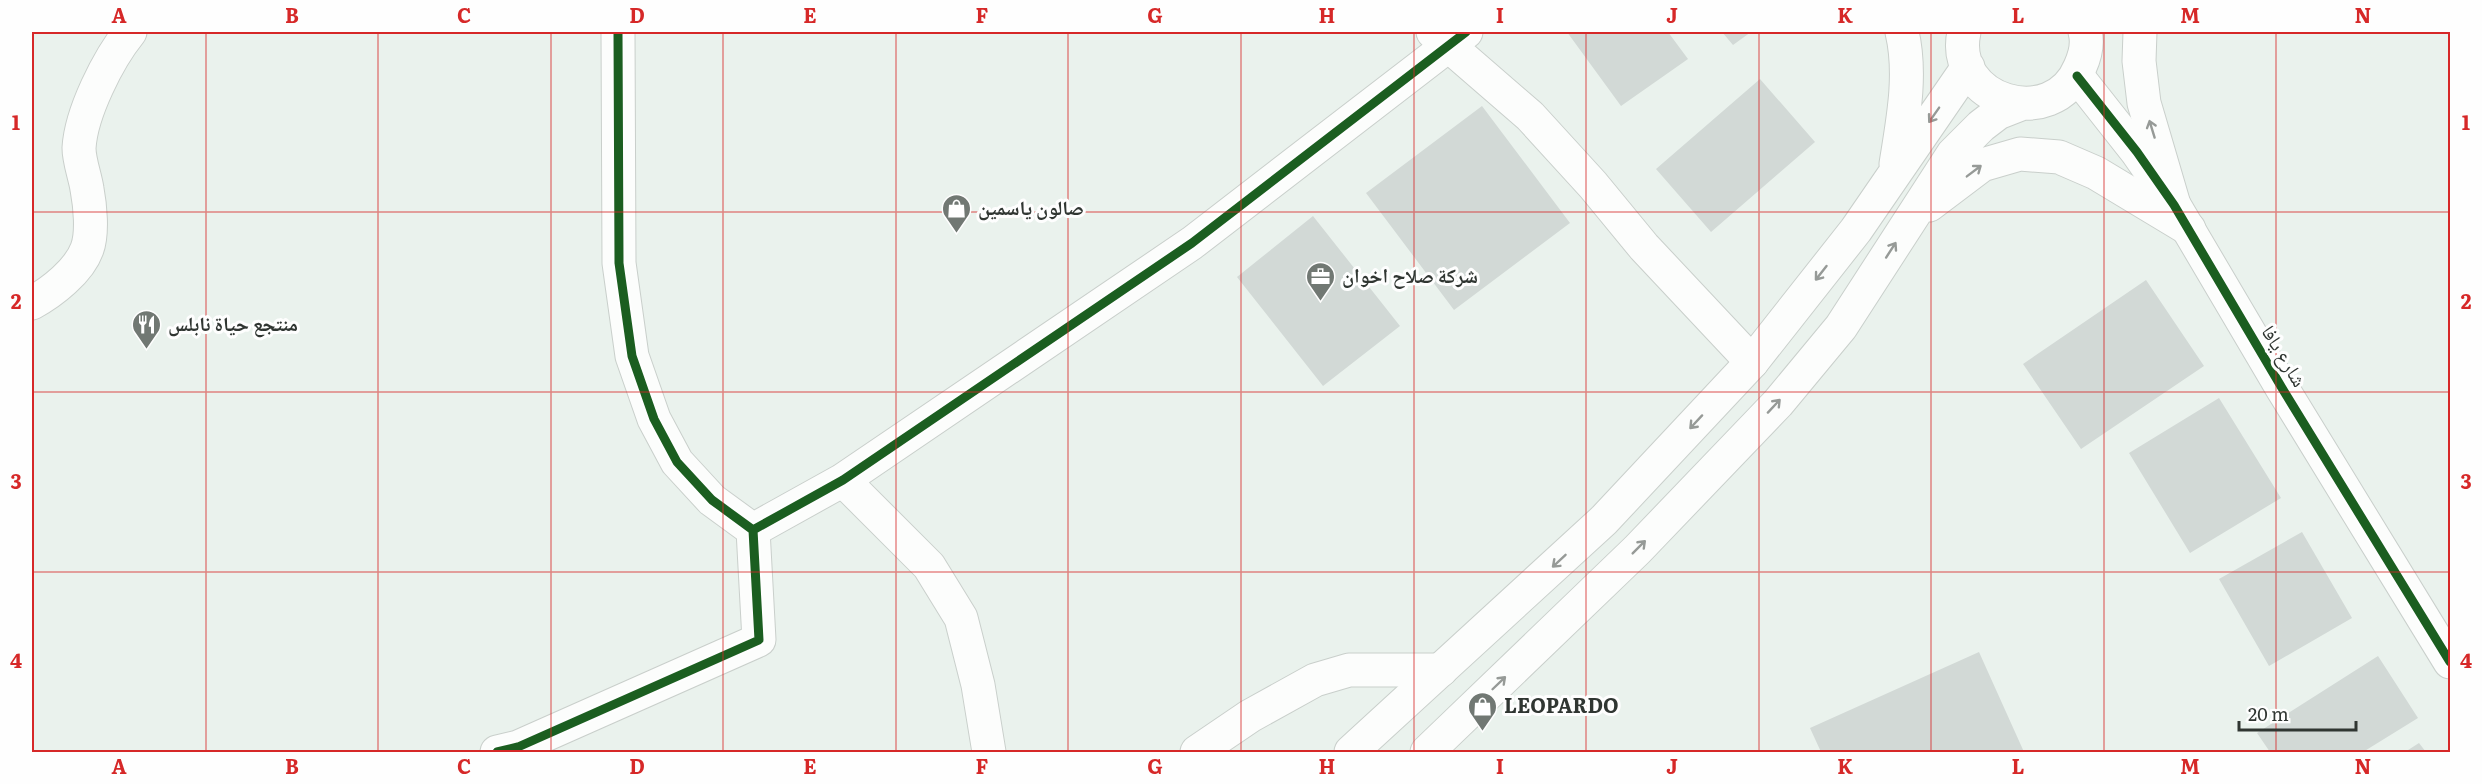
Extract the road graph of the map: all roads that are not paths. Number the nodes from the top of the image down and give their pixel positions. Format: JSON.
{"nodes":[{"id":1,"x":130,"y":32,"type":"edge"},
{"id":2,"x":618,"y":32,"type":"edge"},
{"id":3,"x":1902,"y":32,"type":"edge"},
{"id":4,"x":2140,"y":32,"type":"edge"},
{"id":5,"x":2086,"y":33,"type":"edge"},
{"id":6,"x":1449,"y":36,"type":"edge"},
{"id":7,"x":1960,"y":46,"type":"edge"},
{"id":8,"x":2077,"y":76,"type":"junction"},
{"id":9,"x":2021,"y":104,"type":"junction"},
{"id":10,"x":1894,"y":174,"type":"junction"},
{"id":11,"x":2182,"y":217,"type":"junction"},
{"id":12,"x":1911,"y":219,"type":"junction"},
{"id":13,"x":32,"y":303,"type":"edge"},
{"id":14,"x":1752,"y":362,"type":"junction"},
{"id":15,"x":843,"y":480,"type":"junction"},
{"id":16,"x":753,"y":530,"type":"junction"},
{"id":17,"x":2451,"y":662,"type":"edge"},
{"id":18,"x":1441,"y":669,"type":"junction"},
{"id":19,"x":497,"y":753,"type":"edge"},
{"id":20,"x":989,"y":753,"type":"edge"},
{"id":21,"x":1197,"y":753,"type":"edge"},
{"id":22,"x":1351,"y":753,"type":"edge"},
{"id":23,"x":1427,"y":753,"type":"edge"}],
"edges":[{"from":1,"to":13,"type":"street"},
{"from":2,"to":16,"type":"street"},
{"from":3,"to":10,"type":"street"},
{"from":11,"to":4,"type":"street","one_way":true},
{"from":5,"to":8,"type":"street"},
{"from":6,"to":14,"type":"street"},
{"from":6,"to":15,"type":"street"},
{"from":7,"to":9,"type":"street"},
{"from":7,"to":10,"type":"street","one_way":true},
{"from":8,"to":9,"type":"street"},
{"from":8,"to":11,"type":"street","name":"شارع يافا"},
{"from":9,"to":12,"type":"street"},
{"from":10,"to":14,"type":"street","one_way":true},
{"from":12,"to":11,"type":"street","one_way":true},
{"from":11,"to":17,"type":"street","name":"شارع يافا"},
{"from":23,"to":12,"type":"street","one_way":true},
{"from":14,"to":18,"type":"street","one_way":true},
{"from":15,"to":16,"type":"street"},
{"from":15,"to":20,"type":"street"},
{"from":16,"to":19,"type":"street"},
{"from":18,"to":21,"type":"street"},
{"from":18,"to":22,"type":"street"}]}
